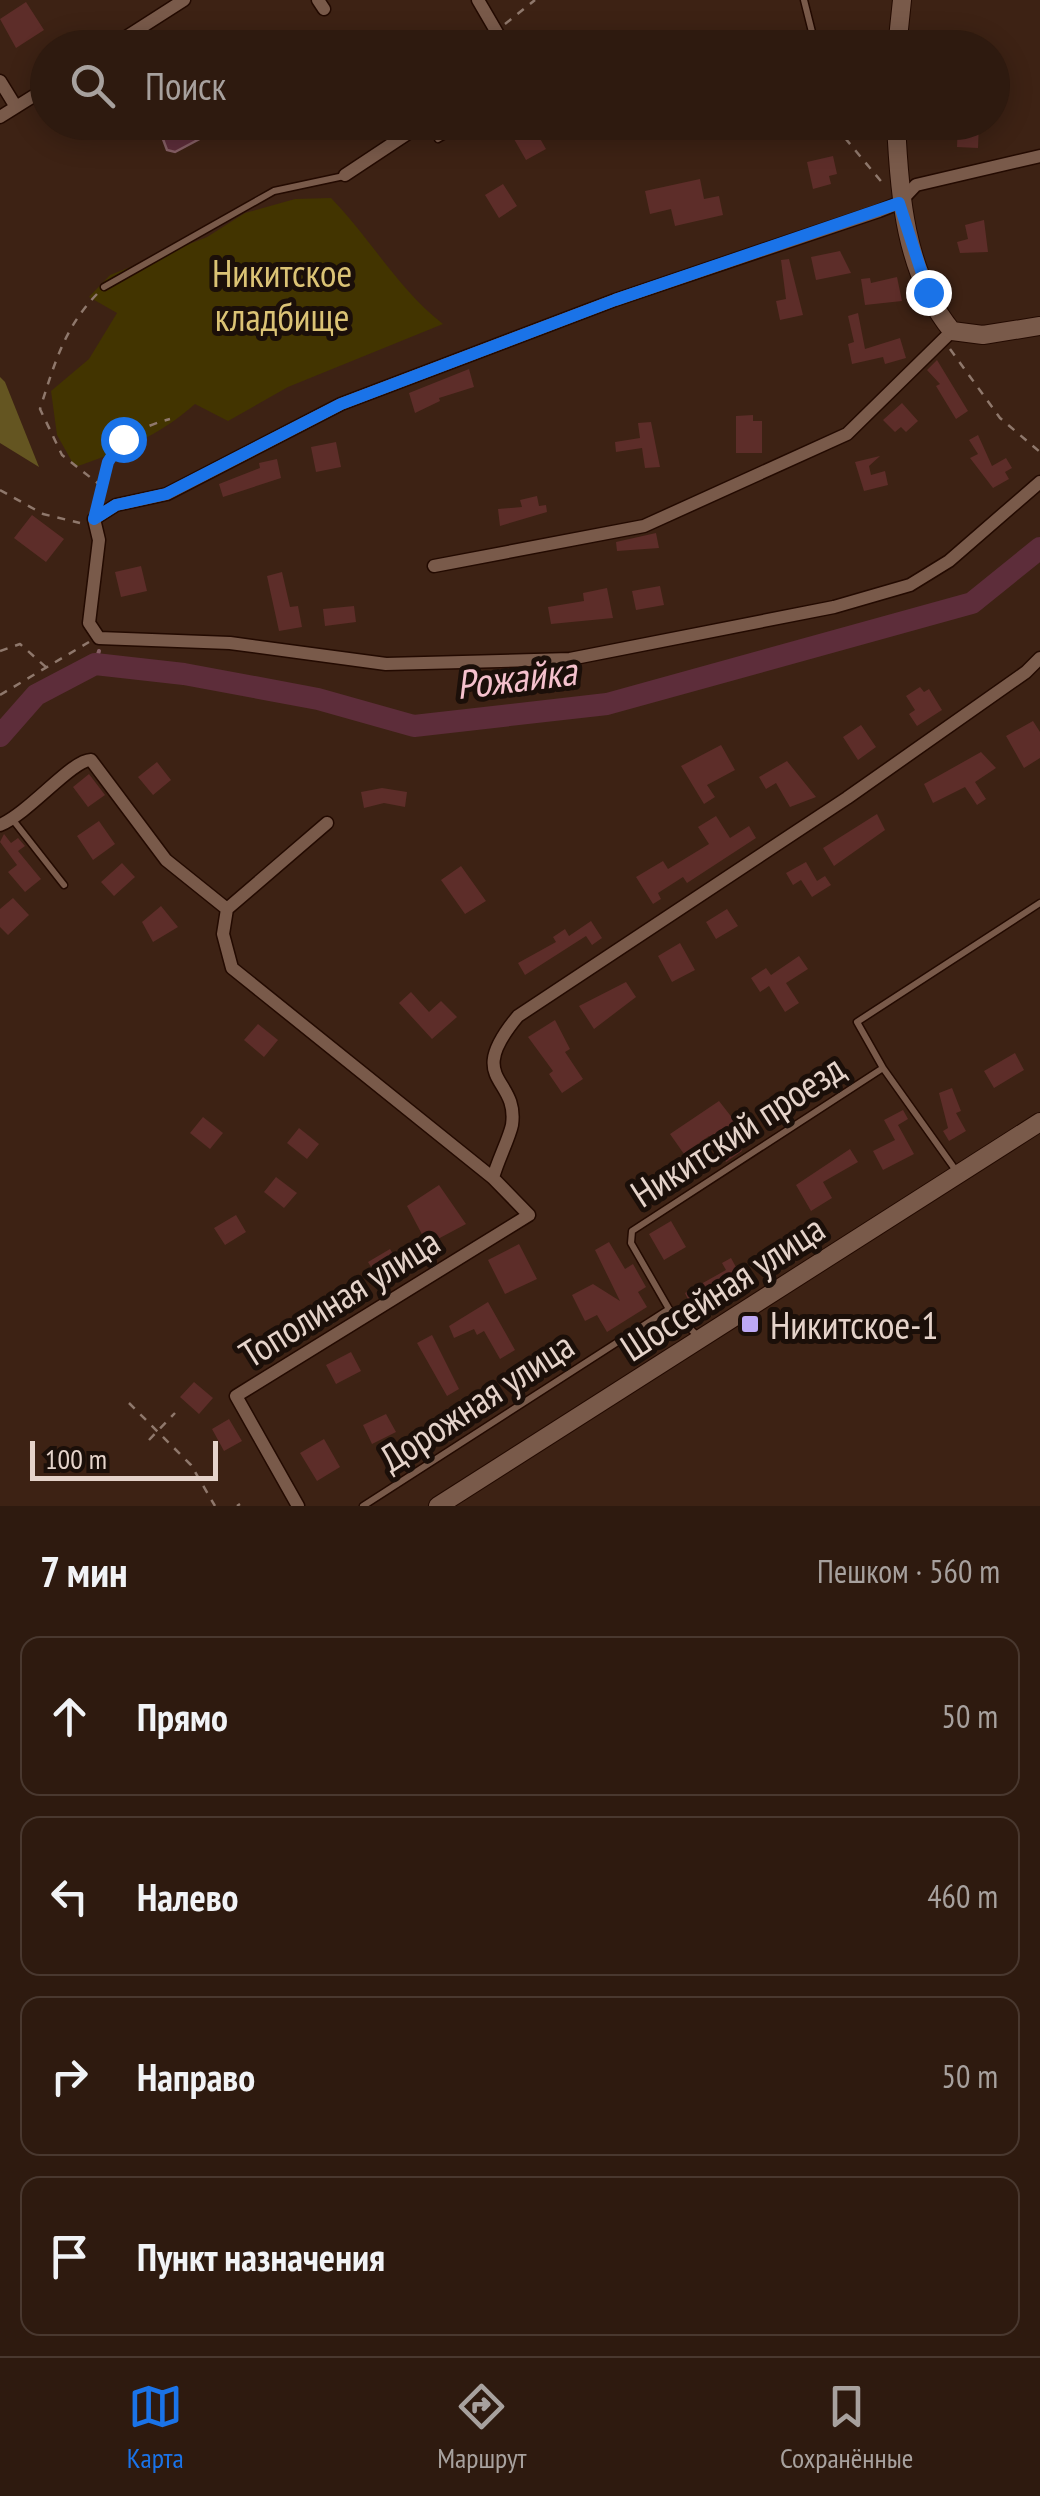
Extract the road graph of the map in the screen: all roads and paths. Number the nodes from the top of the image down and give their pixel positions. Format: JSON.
{"nodes":[{"id":1,"x":184,"y":0,"type":"edge"},
{"id":2,"x":478,"y":0,"type":"edge"},
{"id":3,"x":536,"y":0,"type":"edge"},
{"id":4,"x":804,"y":0,"type":"edge"},
{"id":5,"x":902,"y":0,"type":"edge"},
{"id":6,"x":497,"y":29,"type":"joint"},
{"id":7,"x":137,"y":30,"type":"edge"},
{"id":8,"x":812,"y":30,"type":"edge"},
{"id":9,"x":899,"y":30,"type":"edge"},
{"id":10,"x":0,"y":81,"type":"edge"},
{"id":11,"x":30,"y":98,"type":"edge"},
{"id":12,"x":16,"y":107,"type":"junction"},
{"id":13,"x":0,"y":117,"type":"edge"},
{"id":14,"x":399,"y":140,"type":"edge"},
{"id":15,"x":848,"y":140,"type":"edge"},
{"id":16,"x":897,"y":140,"type":"edge"},
{"id":17,"x":1040,"y":156,"type":"edge"},
{"id":18,"x":346,"y":176,"type":"joint"},
{"id":19,"x":899,"y":203,"type":"junction"},
{"id":20,"x":104,"y":287,"type":"joint"},
{"id":21,"x":1040,"y":326,"type":"edge"},
{"id":22,"x":948,"y":335,"type":"junction"},
{"id":23,"x":170,"y":419,"type":"dead end"},
{"id":24,"x":1040,"y":452,"type":"edge"},
{"id":25,"x":1040,"y":482,"type":"edge"},
{"id":26,"x":100,"y":485,"type":"junction"},
{"id":27,"x":0,"y":490,"type":"edge"},
{"id":28,"x":94,"y":519,"type":"junction"},
{"id":29,"x":434,"y":566,"type":"dead end"},
{"id":30,"x":98,"y":638,"type":"junction"},
{"id":31,"x":0,"y":651,"type":"edge"},
{"id":32,"x":1040,"y":658,"type":"edge"},
{"id":33,"x":48,"y":669,"type":"junction"},
{"id":34,"x":0,"y":696,"type":"edge"},
{"id":35,"x":6,"y":822,"type":"edge"},
{"id":36,"x":327,"y":823,"type":"dead end"},
{"id":37,"x":64,"y":885,"type":"dead end"},
{"id":38,"x":1040,"y":904,"type":"edge"},
{"id":39,"x":227,"y":909,"type":"junction"},
{"id":40,"x":883,"y":1068,"type":"junction"},
{"id":41,"x":1040,"y":1122,"type":"edge"},
{"id":42,"x":959,"y":1174,"type":"junction"},
{"id":43,"x":493,"y":1178,"type":"junction"},
{"id":44,"x":670,"y":1309,"type":"junction"},
{"id":45,"x":701,"y":1339,"type":"junction"},
{"id":46,"x":129,"y":1403,"type":"dead end"},
{"id":47,"x":175,"y":1412,"type":"dead end"},
{"id":48,"x":159,"y":1430,"type":"junction"},
{"id":49,"x":149,"y":1440,"type":"dead end"},
{"id":50,"x":214,"y":1506,"type":"edge"},
{"id":51,"x":298,"y":1506,"type":"edge"},
{"id":52,"x":362,"y":1506,"type":"edge"},
{"id":53,"x":438,"y":1506,"type":"edge"}],
"edges":[{"from":1,"to":7,"type":"street"},
{"from":2,"to":6,"type":"street"},
{"from":3,"to":6,"type":"path"},
{"from":4,"to":8,"type":"lane"},
{"from":5,"to":9,"type":"street"},
{"from":10,"to":12,"type":"street"},
{"from":11,"to":12,"type":"street"},
{"from":12,"to":13,"type":"street"},
{"from":14,"to":18,"type":"street"},
{"from":15,"to":19,"type":"path"},
{"from":16,"to":19,"type":"street"},
{"from":17,"to":19,"type":"street"},
{"from":18,"to":20,"type":"lane"},
{"from":19,"to":22,"type":"street"},
{"from":19,"to":28,"type":"street"},
{"from":20,"to":26,"type":"path"},
{"from":21,"to":22,"type":"street"},
{"from":22,"to":24,"type":"path"},
{"from":22,"to":29,"type":"street"},
{"from":23,"to":26,"type":"path"},
{"from":25,"to":30,"type":"street"},
{"from":26,"to":28,"type":"path"},
{"from":27,"to":28,"type":"path"},
{"from":28,"to":30,"type":"street"},
{"from":30,"to":33,"type":"path"},
{"from":31,"to":33,"type":"path"},
{"from":32,"to":43,"type":"street"},
{"from":33,"to":34,"type":"path"},
{"from":35,"to":37,"type":"lane"},
{"from":35,"to":39,"type":"street"},
{"from":36,"to":39,"type":"street"},
{"from":38,"to":40,"type":"lane"},
{"from":39,"to":43,"type":"street"},
{"from":40,"to":42,"type":"lane"},
{"from":40,"to":44,"type":"lane","name":"Никитский проезд"},
{"from":41,"to":42,"type":"street","name":"Шоссейная улица"},
{"from":42,"to":45,"type":"street","name":"Шоссейная улица"},
{"from":43,"to":51,"type":"street","name":"Тополиная улица"},
{"from":44,"to":45,"type":"lane","name":"Никитский проезд"},
{"from":44,"to":52,"type":"lane","name":"Дорожная улица"},
{"from":45,"to":53,"type":"street","name":"Шоссейная улица"},
{"from":46,"to":48,"type":"path"},
{"from":47,"to":48,"type":"path"},
{"from":48,"to":49,"type":"path"},
{"from":48,"to":50,"type":"path"}]}
